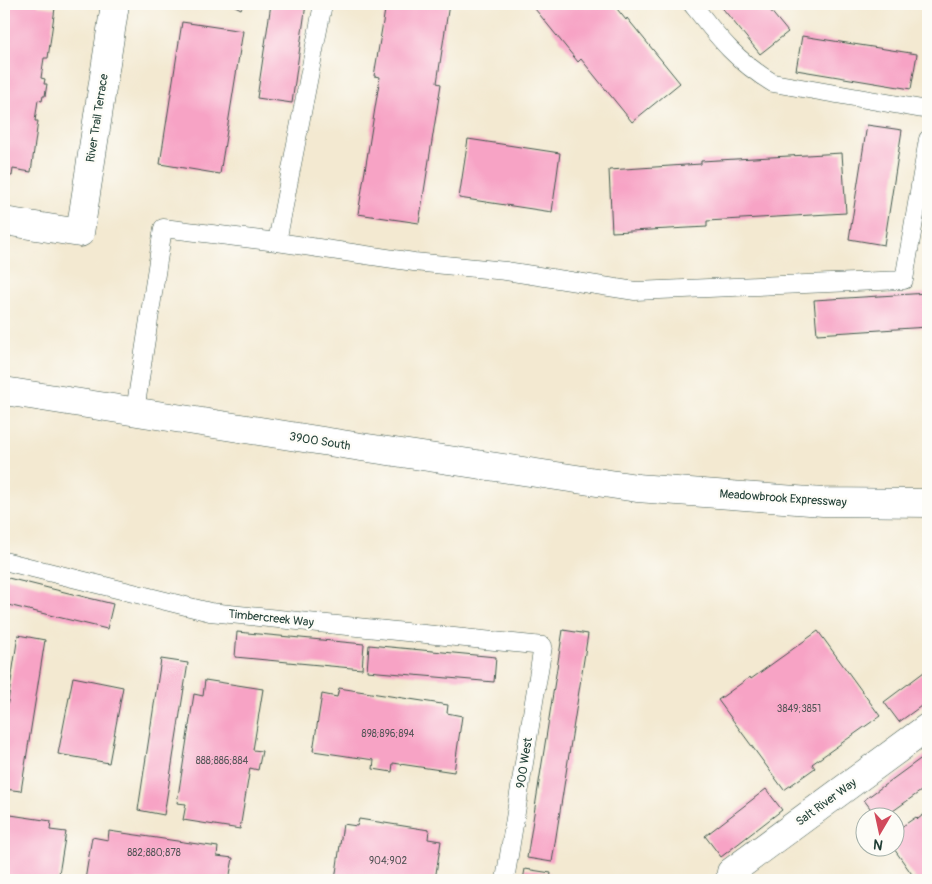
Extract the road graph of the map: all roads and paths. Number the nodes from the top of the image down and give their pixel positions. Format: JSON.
{"nodes":[{"id":1,"x":115,"y":4,"type":"edge"},
{"id":2,"x":323,"y":4,"type":"edge"},
{"id":3,"x":692,"y":4,"type":"edge"},
{"id":4,"x":928,"y":110,"type":"edge"},
{"id":5,"x":928,"y":140,"type":"edge"},
{"id":6,"x":4,"y":221,"type":"edge"},
{"id":7,"x":277,"y":242,"type":"junction"},
{"id":8,"x":4,"y":391,"type":"edge"},
{"id":9,"x":135,"y":411,"type":"junction"},
{"id":10,"x":637,"y":488,"type":"joint"},
{"id":11,"x":928,"y":503,"type":"edge"},
{"id":12,"x":4,"y":561,"type":"edge"},
{"id":13,"x":543,"y":646,"type":"joint"},
{"id":14,"x":928,"y":727,"type":"edge"},
{"id":15,"x":505,"y":880,"type":"edge"},
{"id":16,"x":730,"y":880,"type":"edge"}],
"edges":[{"from":1,"to":6,"type":"main road","name":"River Trail Terrace"},
{"from":2,"to":7,"type":"lane"},
{"from":3,"to":4,"type":"lane"},
{"from":5,"to":7,"type":"lane"},
{"from":7,"to":9,"type":"lane"},
{"from":8,"to":9,"type":"main road","name":"3900 South"},
{"from":9,"to":10,"type":"main road","name":"3900 South"},
{"from":10,"to":11,"type":"main road","name":"Meadowbrook Expressway"},
{"from":12,"to":13,"type":"lane","name":"Timbercreek Way"},
{"from":13,"to":15,"type":"lane","name":"900 West"},
{"from":14,"to":16,"type":"main road","name":"Salt River Way"}]}
